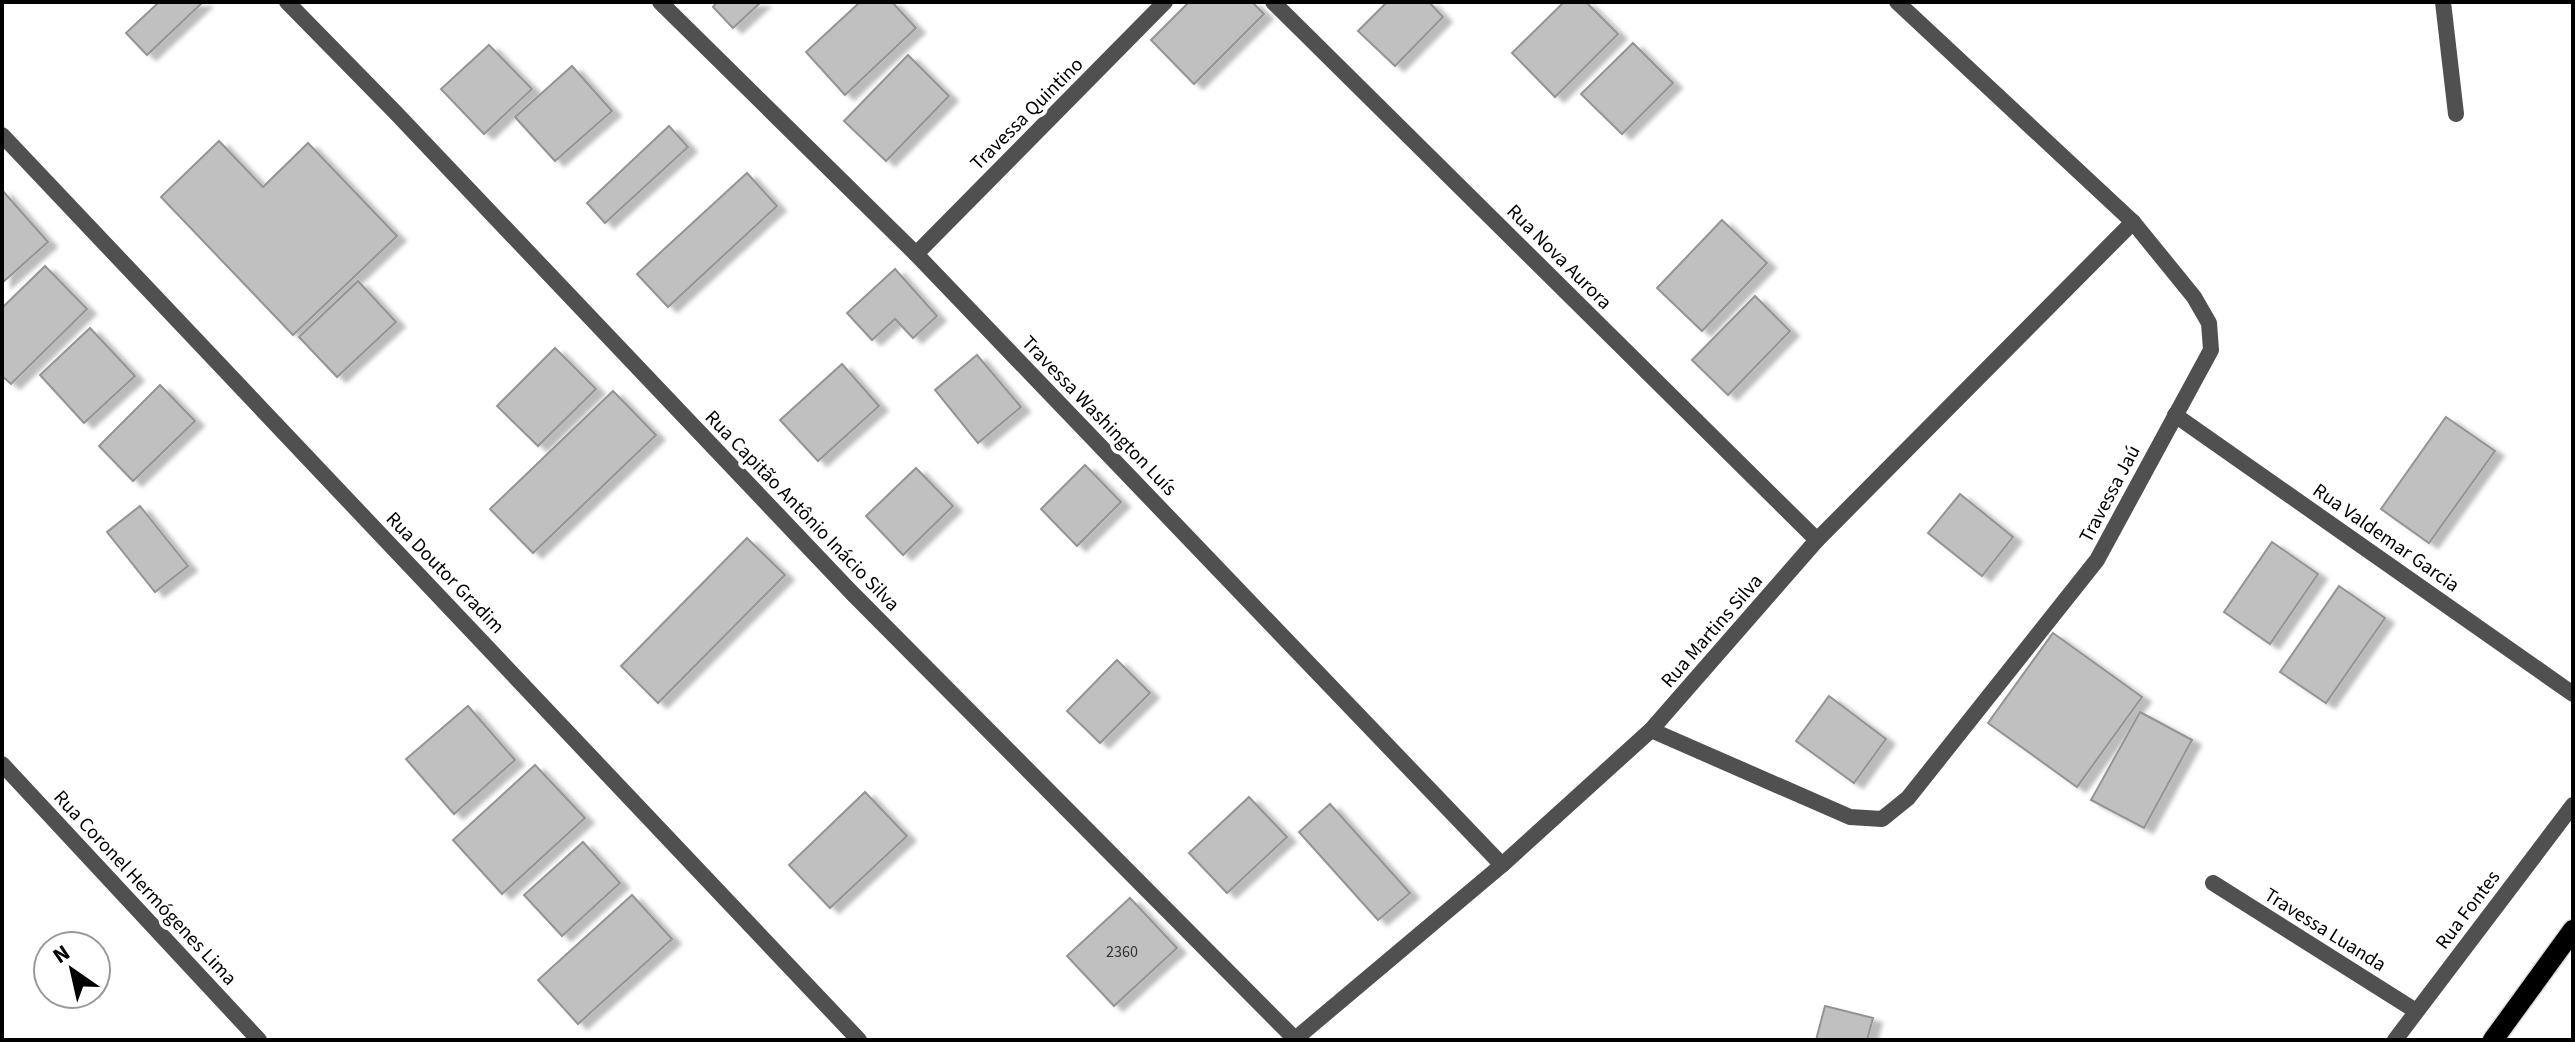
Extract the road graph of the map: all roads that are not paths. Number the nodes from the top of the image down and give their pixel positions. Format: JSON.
{"nodes":[{"id":1,"x":287,"y":2,"type":"edge"},
{"id":2,"x":660,"y":2,"type":"edge"},
{"id":3,"x":1165,"y":2,"type":"edge"},
{"id":4,"x":1273,"y":2,"type":"edge"},
{"id":5,"x":1897,"y":2,"type":"edge"},
{"id":6,"x":2443,"y":2,"type":"edge"},
{"id":7,"x":2456,"y":114,"type":"dead end"},
{"id":8,"x":2,"y":135,"type":"edge"},
{"id":9,"x":2133,"y":222,"type":"junction"},
{"id":10,"x":916,"y":254,"type":"junction"},
{"id":11,"x":2175,"y":415,"type":"junction"},
{"id":12,"x":1817,"y":540,"type":"junction"},
{"id":13,"x":2573,"y":694,"type":"edge"},
{"id":14,"x":1651,"y":730,"type":"junction"},
{"id":15,"x":2,"y":764,"type":"edge"},
{"id":16,"x":2573,"y":805,"type":"edge"},
{"id":17,"x":1502,"y":865,"type":"junction"},
{"id":18,"x":2213,"y":883,"type":"dead end"},
{"id":19,"x":2573,"y":930,"type":"edge"},
{"id":20,"x":2416,"y":1011,"type":"junction"},
{"id":21,"x":259,"y":1040,"type":"edge"},
{"id":22,"x":859,"y":1040,"type":"edge"},
{"id":23,"x":1295,"y":1040,"type":"edge"},
{"id":24,"x":2395,"y":1040,"type":"edge"},
{"id":25,"x":2493,"y":1040,"type":"edge"}],
"edges":[{"from":1,"to":23,"type":"street","name":"Rua Capitão Antônio Inácio Silva"},
{"from":2,"to":10,"type":"street","name":"Travessa Washington Luís"},
{"from":3,"to":10,"type":"street","name":"Travessa Quintino"},
{"from":4,"to":12,"type":"street","name":"Rua Nova Aurora"},
{"from":5,"to":9,"type":"street","name":"Travessa Jaú"},
{"from":6,"to":7,"type":"street"},
{"from":8,"to":22,"type":"street","name":"Rua Doutor Gradim"},
{"from":9,"to":11,"type":"street","name":"Travessa Jaú"},
{"from":9,"to":12,"type":"street","name":"Rua Martins Silva"},
{"from":10,"to":17,"type":"street","name":"Travessa Washington Luís"},
{"from":11,"to":13,"type":"street","name":"Rua Valdemar Garcia"},
{"from":11,"to":14,"type":"street","name":"Travessa Jaú"},
{"from":12,"to":14,"type":"street","name":"Rua Martins Silva"},
{"from":14,"to":17,"type":"street","name":"Rua Martins Silva"},
{"from":15,"to":21,"type":"street","name":"Rua Coronel Hermógenes Lima"},
{"from":16,"to":20,"type":"street","name":"Rua Fontes"},
{"from":17,"to":23,"type":"street","name":"Rua Martins Silva"},
{"from":18,"to":20,"type":"street","name":"Travessa Luanda"},
{"from":19,"to":25,"type":"main road"},
{"from":20,"to":24,"type":"street","name":"Rua Fontes"}]}
